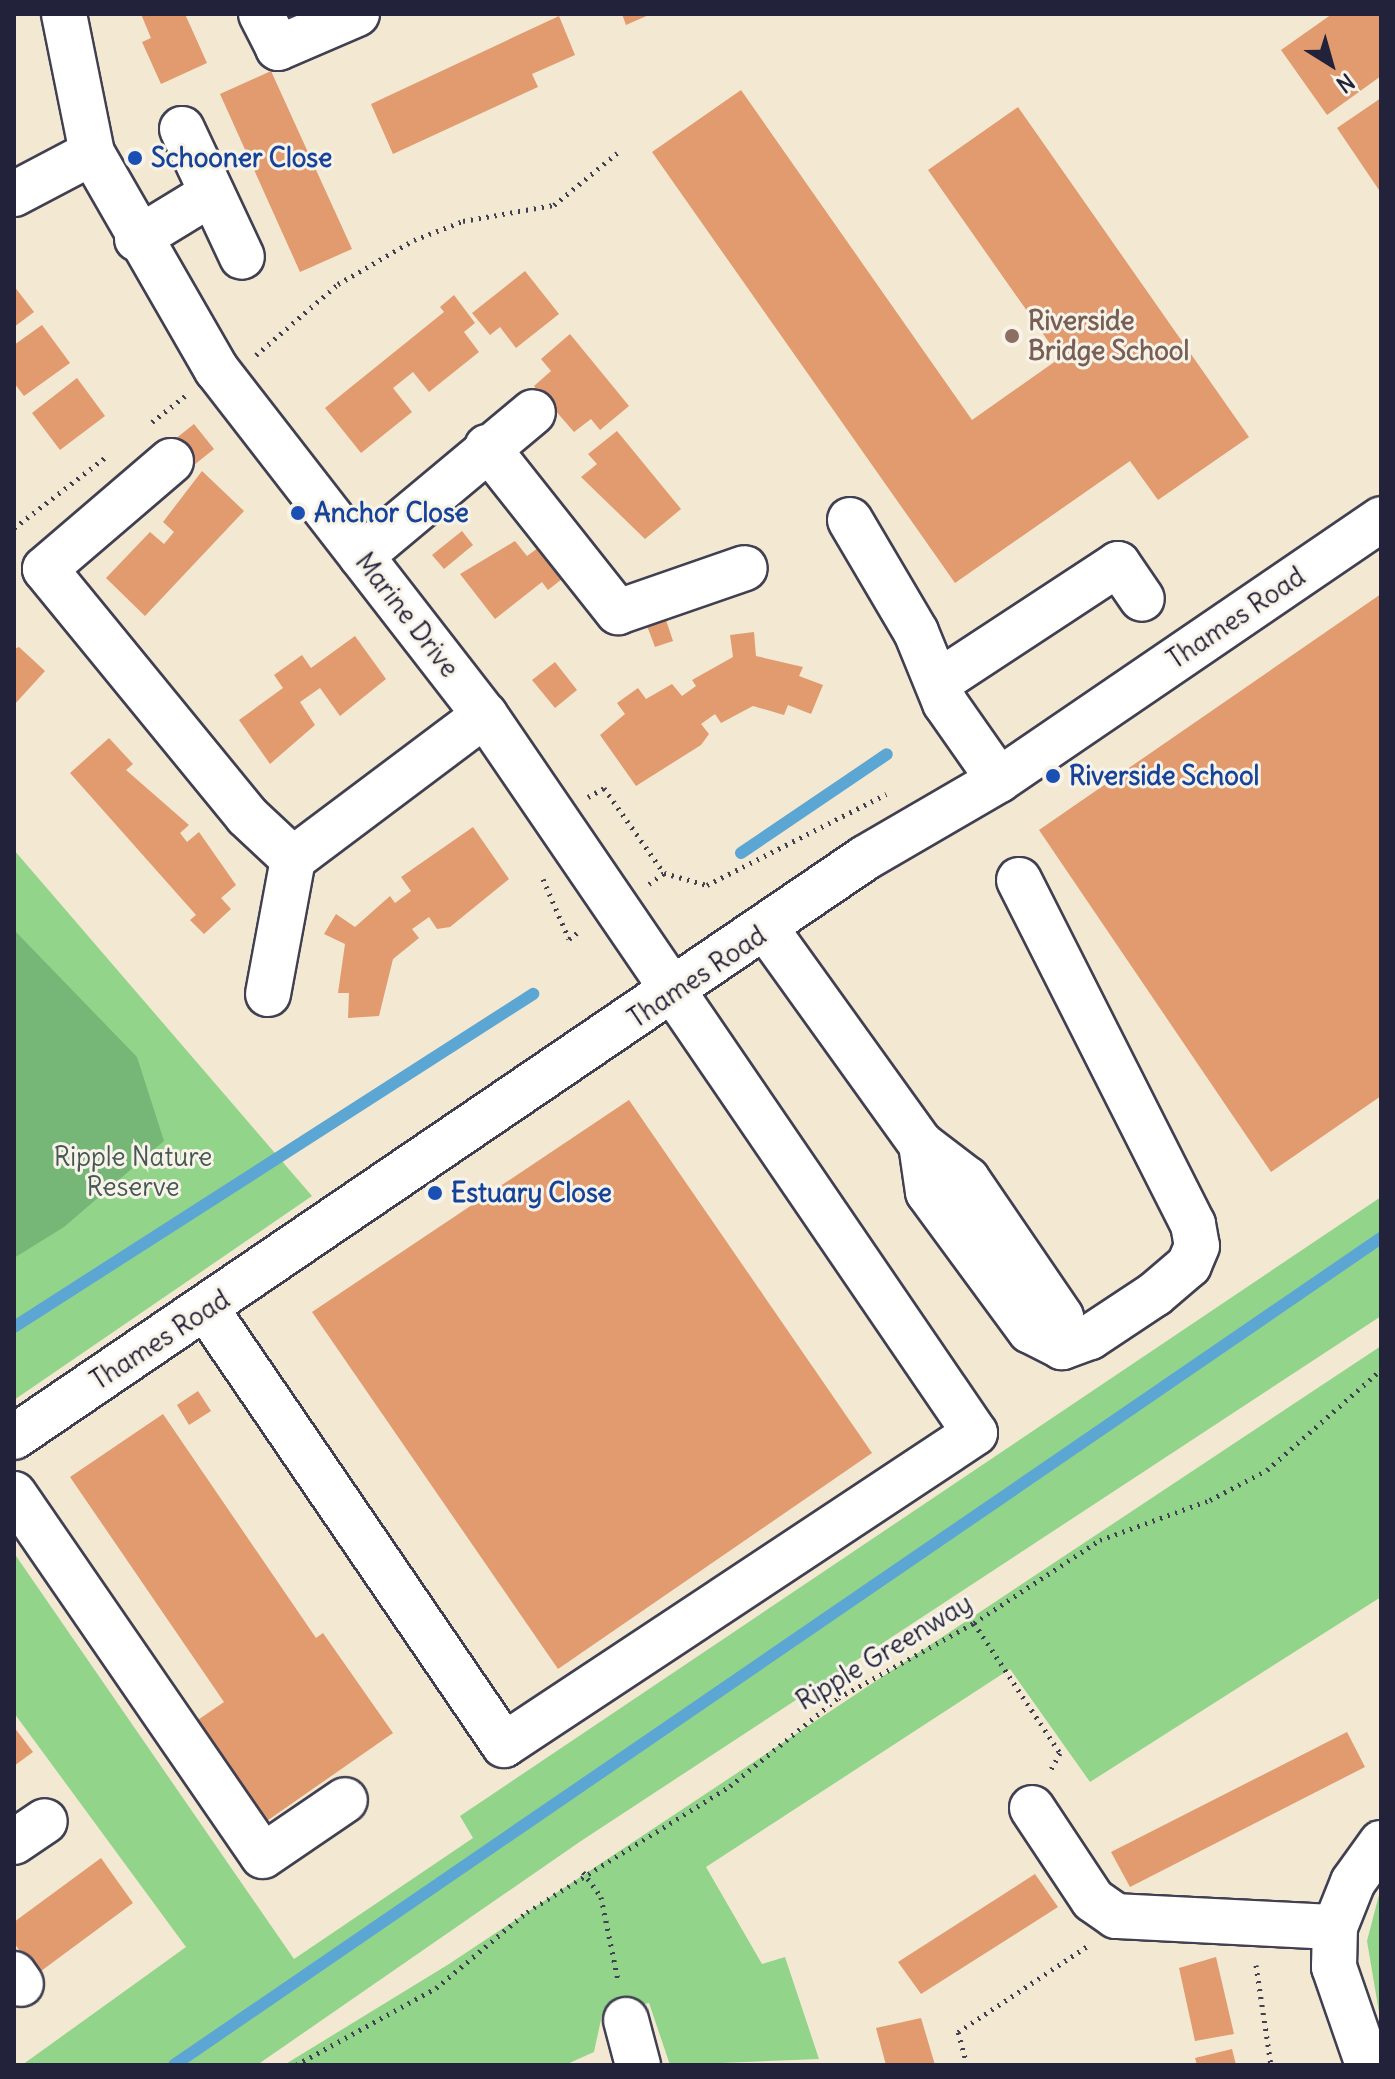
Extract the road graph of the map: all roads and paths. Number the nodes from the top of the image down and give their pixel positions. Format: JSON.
{"nodes":[{"id":1,"x":64,"y":14,"type":"edge"},
{"id":2,"x":261,"y":14,"type":"edge"},
{"id":3,"x":357,"y":14,"type":"edge"},
{"id":4,"x":182,"y":129,"type":"dead end"},
{"id":5,"x":92,"y":153,"type":"junction"},
{"id":6,"x":617,"y":153,"type":"dead end"},
{"id":7,"x":14,"y":194,"type":"edge"},
{"id":8,"x":209,"y":195,"type":"junction"},
{"id":9,"x":137,"y":239,"type":"junction"},
{"id":10,"x":242,"y":257,"type":"dead end"},
{"id":11,"x":225,"y":380,"type":"junction"},
{"id":12,"x":533,"y":412,"type":"dead end"},
{"id":13,"x":487,"y":447,"type":"junction"},
{"id":14,"x":171,"y":461,"type":"dead end"},
{"id":15,"x":1381,"y":519,"type":"edge"},
{"id":16,"x":850,"y":520,"type":"dead end"},
{"id":17,"x":361,"y":556,"type":"junction"},
{"id":18,"x":745,"y":568,"type":"dead end"},
{"id":19,"x":1142,"y":599,"type":"dead end"},
{"id":20,"x":940,"y":681,"type":"junction"},
{"id":21,"x":485,"y":715,"type":"junction"},
{"id":22,"x":999,"y":780,"type":"junction"},
{"id":23,"x":590,"y":796,"type":"dead end"},
{"id":24,"x":293,"y":859,"type":"junction"},
{"id":25,"x":1019,"y":880,"type":"dead end"},
{"id":26,"x":644,"y":887,"type":"dead end"},
{"id":27,"x":767,"y":930,"type":"junction"},
{"id":28,"x":577,"y":933,"type":"dead end"},
{"id":29,"x":569,"y":939,"type":"dead end"},
{"id":30,"x":678,"y":991,"type":"junction"},
{"id":31,"x":268,"y":994,"type":"dead end"},
{"id":32,"x":207,"y":1310,"type":"junction"},
{"id":33,"x":1381,"y":1370,"type":"edge"},
{"id":34,"x":14,"y":1437,"type":"edge"},
{"id":35,"x":14,"y":1494,"type":"edge"},
{"id":36,"x":974,"y":1623,"type":"junction"},
{"id":37,"x":345,"y":1800,"type":"dead end"},
{"id":38,"x":1032,"y":1808,"type":"joint"},
{"id":39,"x":1381,"y":1843,"type":"edge"},
{"id":40,"x":583,"y":1872,"type":"junction"},
{"id":41,"x":1130,"y":1919,"type":"junction"},
{"id":42,"x":1254,"y":1924,"type":"junction"},
{"id":43,"x":1335,"y":1927,"type":"junction"},
{"id":44,"x":626,"y":2020,"type":"joint"},
{"id":45,"x":296,"y":2065,"type":"edge"},
{"id":46,"x":638,"y":2065,"type":"edge"},
{"id":47,"x":967,"y":2065,"type":"edge"},
{"id":48,"x":1271,"y":2065,"type":"edge"},
{"id":49,"x":1368,"y":2065,"type":"edge"}],
"edges":[{"from":1,"to":5,"type":"street","name":"Marine Drive"},
{"from":2,"to":3,"type":"street"},
{"from":4,"to":8,"type":"street"},
{"from":5,"to":7,"type":"street"},
{"from":5,"to":9,"type":"street","name":"Marine Drive"},
{"from":6,"to":11,"type":"path"},
{"from":8,"to":9,"type":"street"},
{"from":8,"to":10,"type":"street"},
{"from":9,"to":11,"type":"street","name":"Marine Drive"},
{"from":11,"to":17,"type":"street","name":"Marine Drive"},
{"from":12,"to":13,"type":"street"},
{"from":13,"to":17,"type":"street"},
{"from":13,"to":18,"type":"street"},
{"from":14,"to":24,"type":"street"},
{"from":15,"to":22,"type":"street","name":"Thames Road"},
{"from":16,"to":20,"type":"street"},
{"from":17,"to":21,"type":"street","name":"Marine Drive"},
{"from":19,"to":20,"type":"street"},
{"from":20,"to":22,"type":"street"},
{"from":21,"to":24,"type":"street"},
{"from":21,"to":30,"type":"street","name":"Marine Drive"},
{"from":22,"to":27,"type":"street","name":"Thames Road"},
{"from":23,"to":26,"type":"path"},
{"from":24,"to":31,"type":"street"},
{"from":25,"to":27,"type":"street"},
{"from":27,"to":30,"type":"street","name":"Thames Road"},
{"from":28,"to":29,"type":"path"},
{"from":30,"to":32,"type":"street","name":"Thames Road"},
{"from":30,"to":32,"type":"street","name":"Marine Drive"},
{"from":32,"to":34,"type":"street","name":"Thames Road"},
{"from":33,"to":36,"type":"path","name":"Ripple Greenway"},
{"from":35,"to":37,"type":"street"},
{"from":36,"to":38,"type":"path"},
{"from":36,"to":40,"type":"path","name":"Ripple Greenway"},
{"from":38,"to":41,"type":"street"},
{"from":39,"to":43,"type":"street"},
{"from":40,"to":44,"type":"path"},
{"from":40,"to":45,"type":"path","name":"Ripple Greenway"},
{"from":41,"to":42,"type":"street"},
{"from":41,"to":47,"type":"path"},
{"from":42,"to":43,"type":"street"},
{"from":42,"to":48,"type":"path"},
{"from":43,"to":49,"type":"street"},
{"from":44,"to":46,"type":"street"}]}
